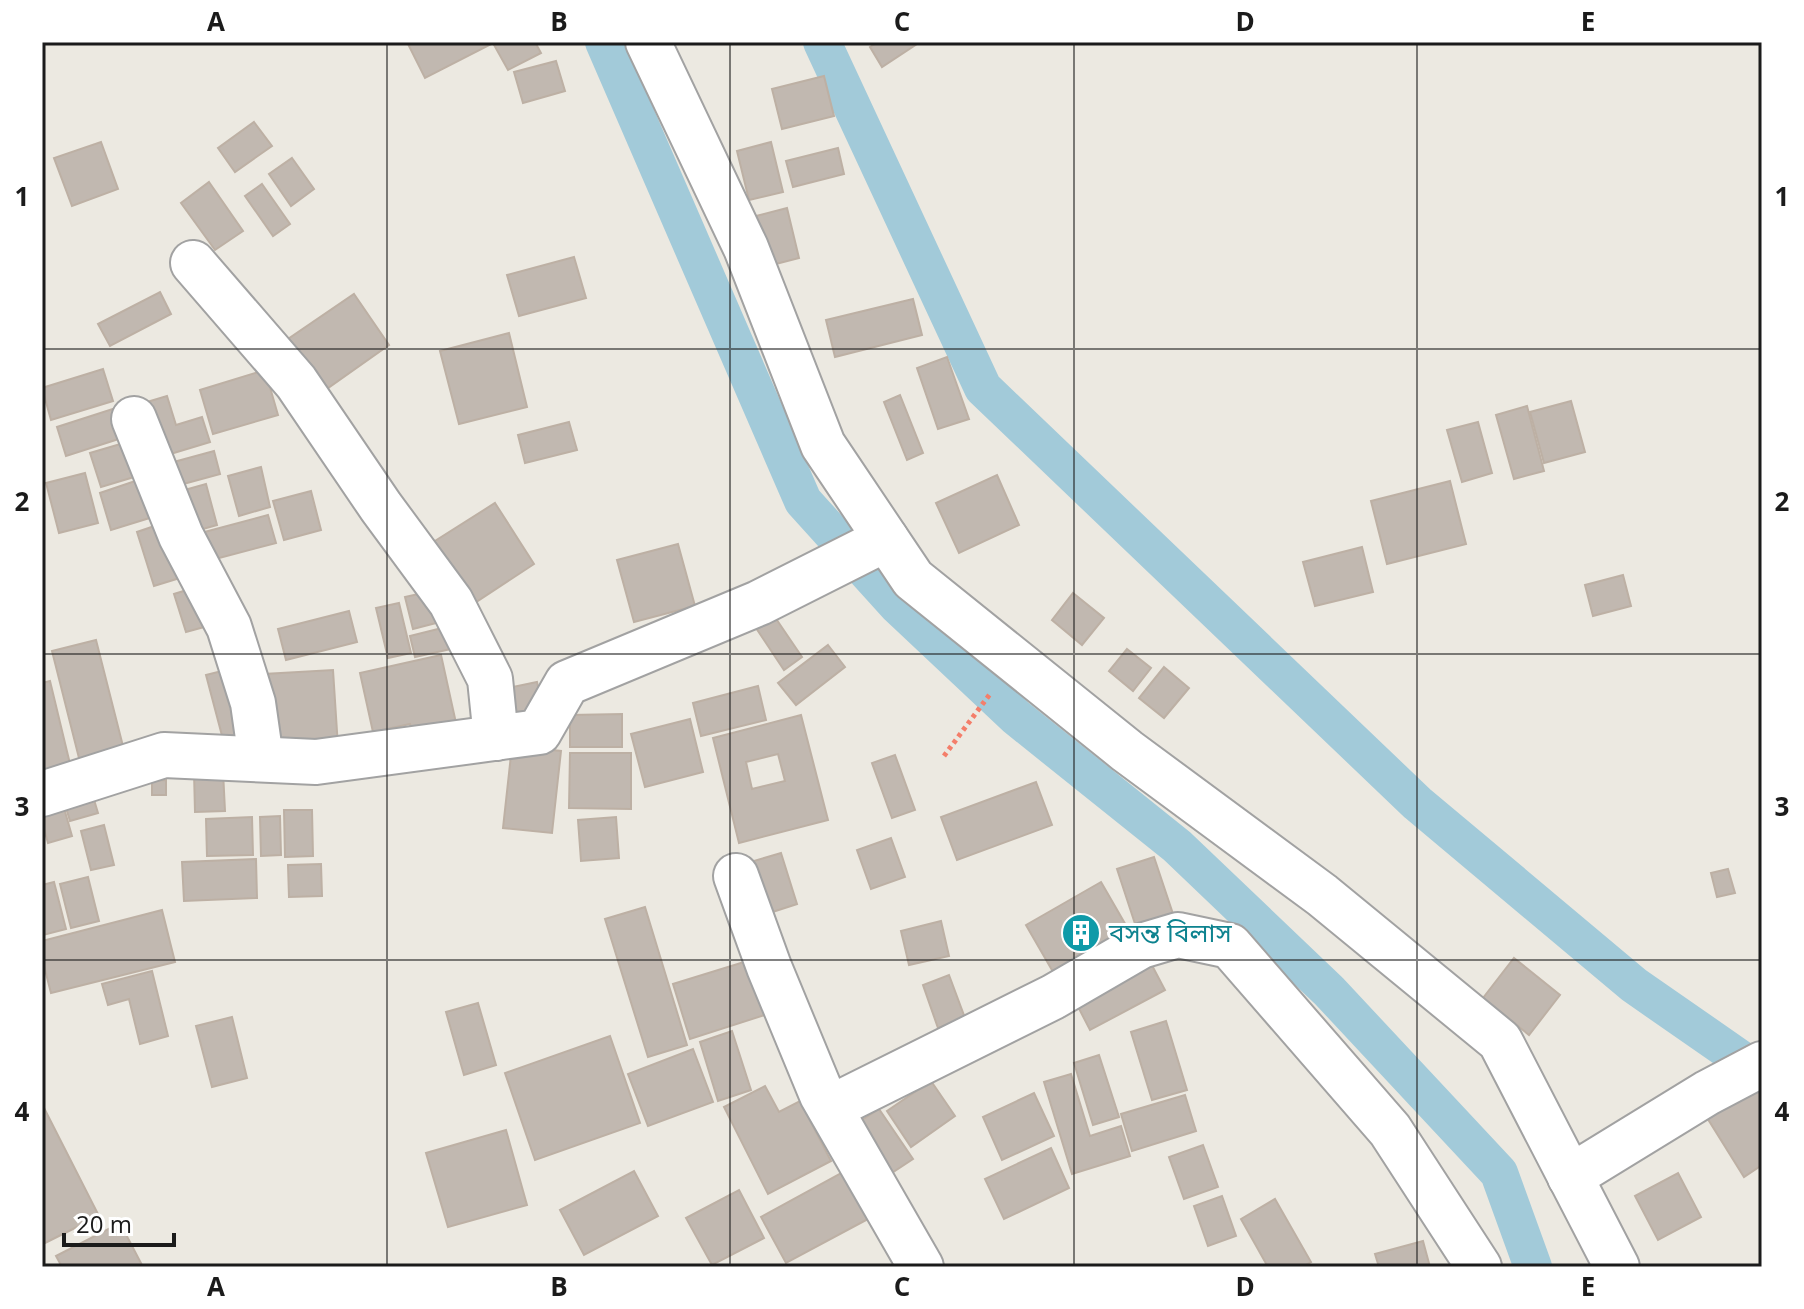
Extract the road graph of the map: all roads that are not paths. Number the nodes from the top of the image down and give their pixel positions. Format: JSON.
{"nodes":[{"id":1,"x":648,"y":42,"type":"edge"},
{"id":2,"x":193,"y":263,"type":"dead end"},
{"id":3,"x":134,"y":419,"type":"dead end"},
{"id":4,"x":886,"y":539,"type":"junction"},
{"id":5,"x":496,"y":738,"type":"junction"},
{"id":6,"x":261,"y":759,"type":"junction"},
{"id":7,"x":42,"y":794,"type":"edge"},
{"id":8,"x":736,"y":876,"type":"dead end"},
{"id":9,"x":1762,"y":1064,"type":"edge"},
{"id":10,"x":830,"y":1108,"type":"junction"},
{"id":11,"x":1570,"y":1177,"type":"junction"},
{"id":12,"x":921,"y":1267,"type":"edge"},
{"id":13,"x":1479,"y":1267,"type":"edge"},
{"id":14,"x":1617,"y":1267,"type":"edge"}],
"edges":[{"from":1,"to":4,"type":"street"},
{"from":2,"to":5,"type":"street"},
{"from":3,"to":6,"type":"street"},
{"from":4,"to":5,"type":"street"},
{"from":4,"to":11,"type":"street"},
{"from":5,"to":6,"type":"street"},
{"from":6,"to":7,"type":"street"},
{"from":8,"to":10,"type":"street"},
{"from":9,"to":11,"type":"street"},
{"from":10,"to":12,"type":"street"},
{"from":10,"to":13,"type":"street"},
{"from":11,"to":14,"type":"street"}]}
